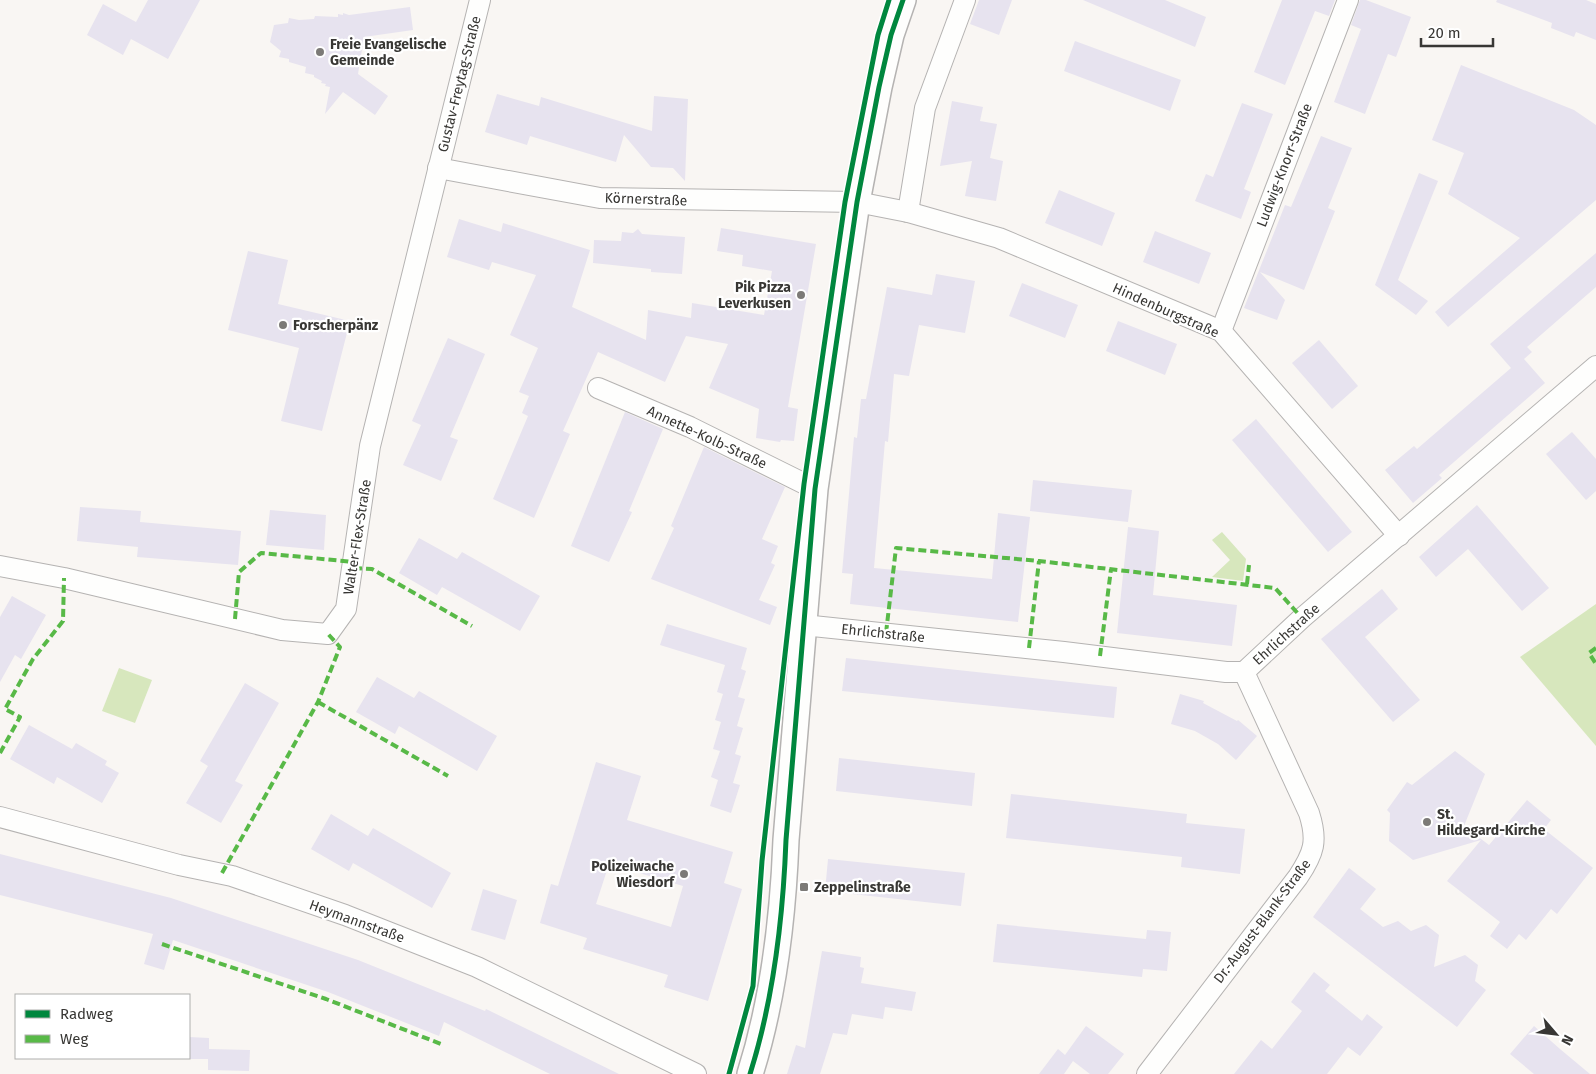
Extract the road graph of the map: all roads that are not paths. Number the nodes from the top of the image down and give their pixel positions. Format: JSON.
{"nodes":[{"id":1,"x":480,"y":0,"type":"edge"},
{"id":2,"x":903,"y":0,"type":"edge"},
{"id":3,"x":965,"y":0,"type":"edge"},
{"id":4,"x":1348,"y":0,"type":"edge"},
{"id":5,"x":438,"y":168,"type":"junction"},
{"id":6,"x":857,"y":202,"type":"junction"},
{"id":7,"x":908,"y":212,"type":"junction"},
{"id":8,"x":1221,"y":331,"type":"junction"},
{"id":9,"x":1596,"y":366,"type":"edge"},
{"id":10,"x":598,"y":388,"type":"dead end"},
{"id":11,"x":815,"y":489,"type":"junction"},
{"id":12,"x":1399,"y":536,"type":"junction"},
{"id":13,"x":0,"y":566,"type":"edge"},
{"id":14,"x":803,"y":626,"type":"junction"},
{"id":15,"x":1244,"y":672,"type":"junction"},
{"id":16,"x":0,"y":817,"type":"edge"},
{"id":17,"x":696,"y":1074,"type":"edge"},
{"id":18,"x":750,"y":1074,"type":"edge"},
{"id":19,"x":1147,"y":1074,"type":"edge"}],
"edges":[{"from":1,"to":5,"type":"street","name":"Gustav-Freytag-Straße"},
{"from":2,"to":6,"type":"street"},
{"from":3,"to":7,"type":"street"},
{"from":4,"to":8,"type":"street","name":"Ludwig-Knorr-Straße"},
{"from":5,"to":6,"type":"street","name":"Körnerstraße"},
{"from":5,"to":13,"type":"street","name":"Walter-Flex-Straße"},
{"from":6,"to":7,"type":"street","name":"Hindenburgstraße"},
{"from":6,"to":11,"type":"street"},
{"from":7,"to":8,"type":"street","name":"Hindenburgstraße"},
{"from":8,"to":12,"type":"street","name":"Hindenburgstraße"},
{"from":9,"to":12,"type":"street","name":"Ehrlichstraße"},
{"from":10,"to":11,"type":"street","name":"Annette-Kolb-Straße"},
{"from":11,"to":14,"type":"street"},
{"from":12,"to":15,"type":"street","name":"Ehrlichstraße"},
{"from":14,"to":15,"type":"street","name":"Ehrlichstraße"},
{"from":14,"to":18,"type":"street"},
{"from":15,"to":19,"type":"street","name":"Dr.-August-Blank-Straße"},
{"from":16,"to":17,"type":"street","name":"Heymannstraße"}]}
